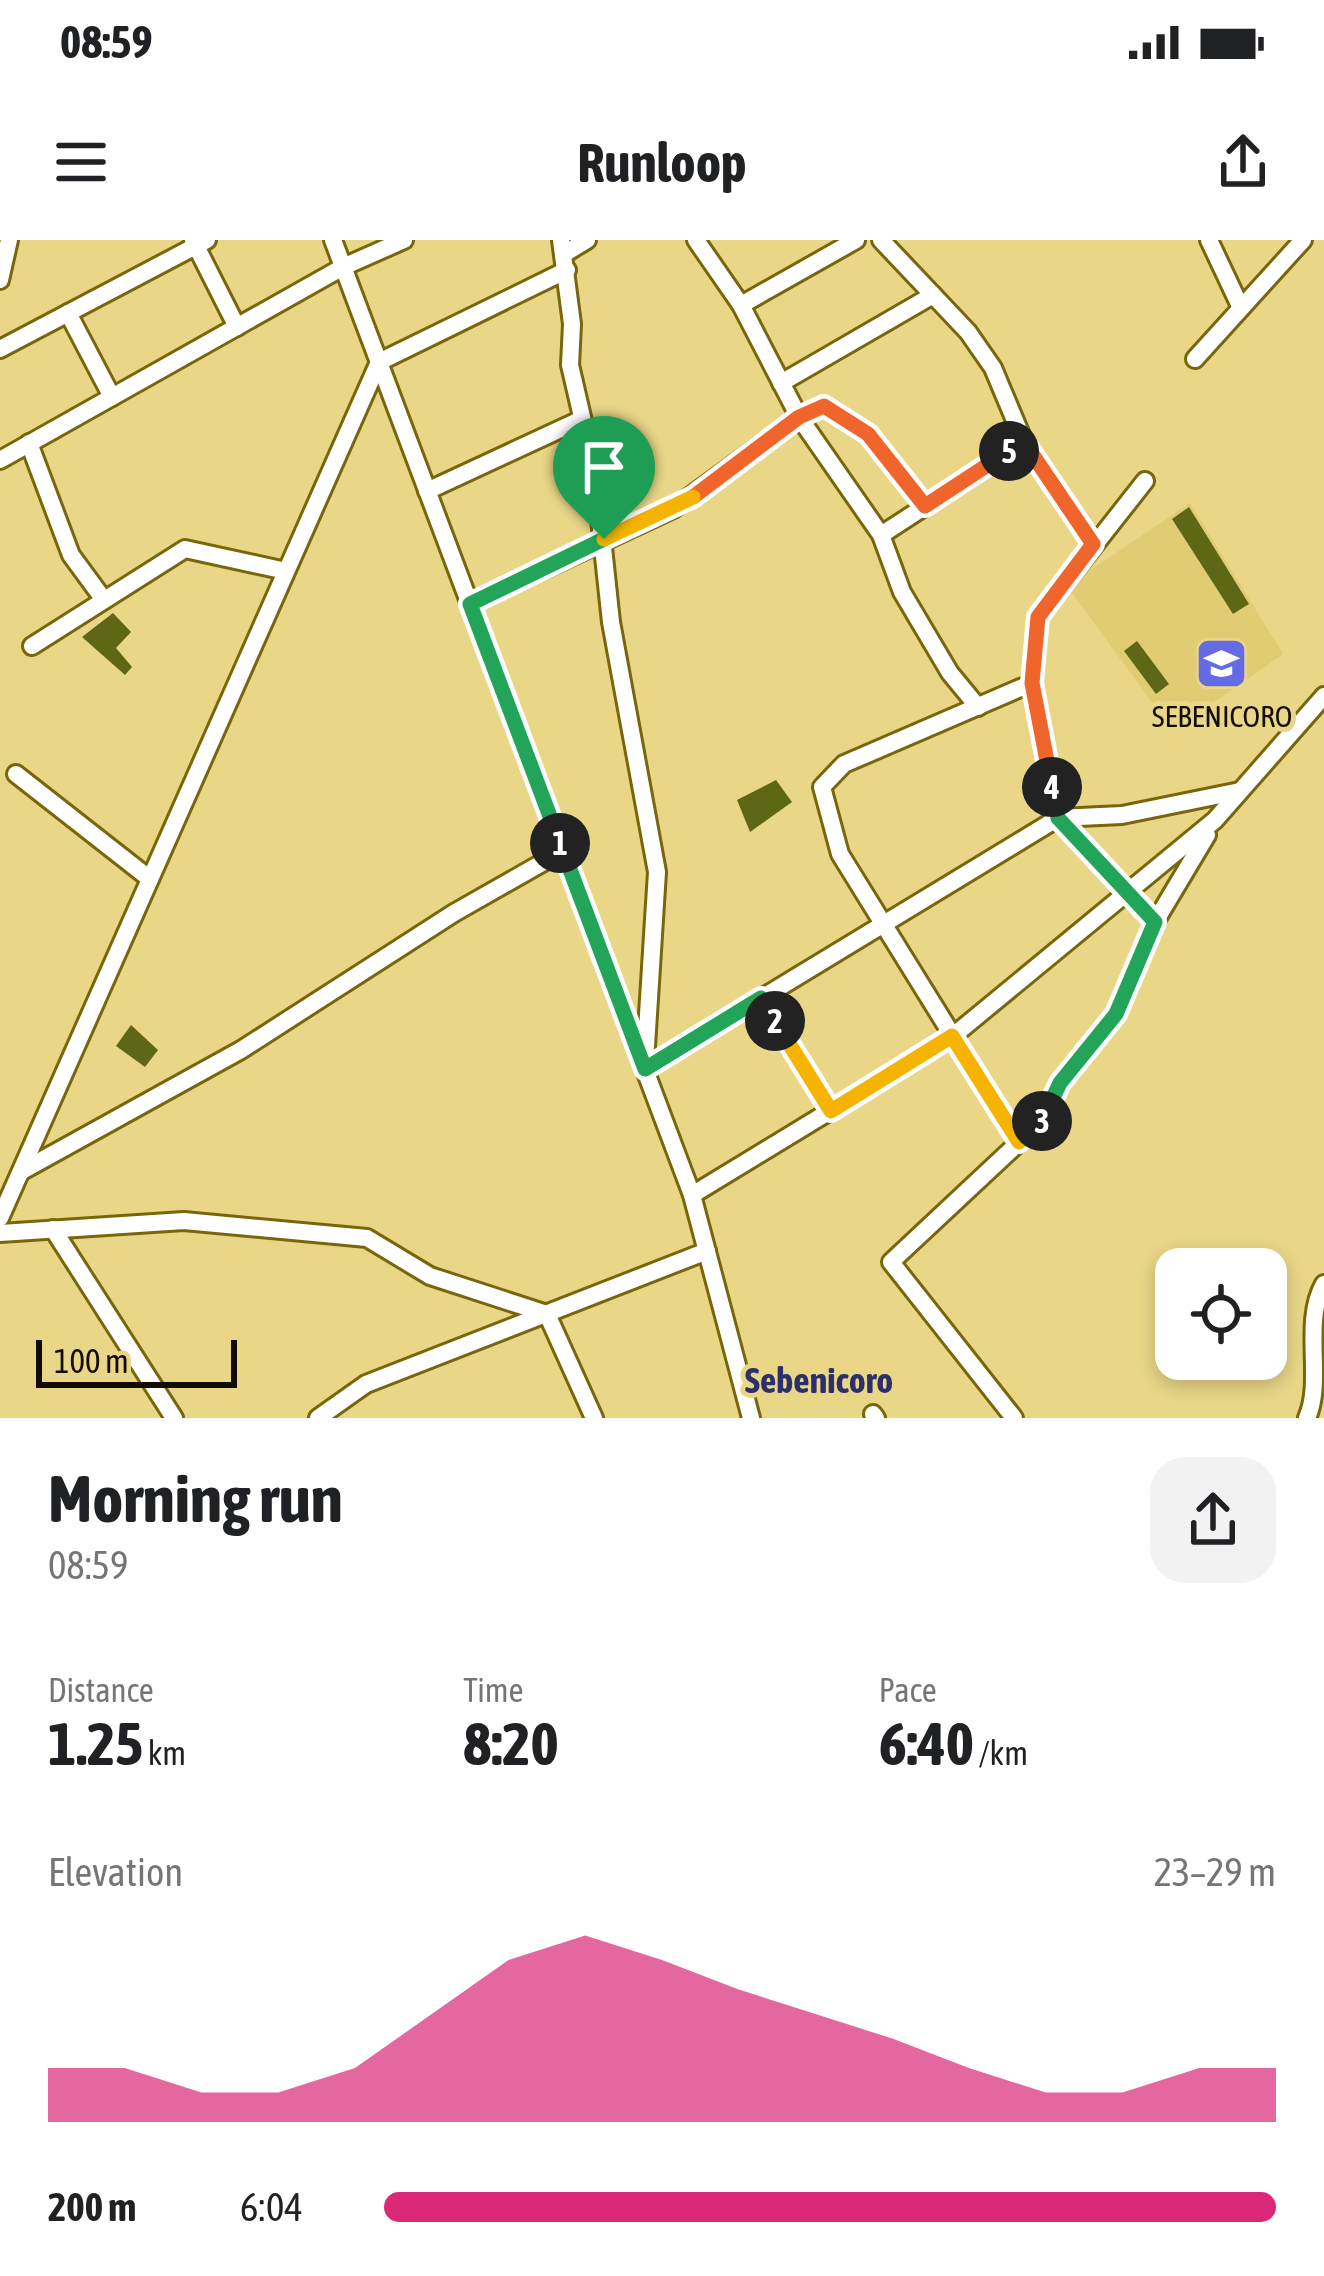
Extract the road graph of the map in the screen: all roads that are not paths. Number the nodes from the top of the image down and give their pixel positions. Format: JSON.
{"nodes":[{"id":1,"x":9,"y":240,"type":"edge"},
{"id":2,"x":333,"y":240,"type":"edge"},
{"id":3,"x":404,"y":240,"type":"edge"},
{"id":4,"x":587,"y":240,"type":"edge"},
{"id":5,"x":696,"y":240,"type":"edge"},
{"id":6,"x":856,"y":240,"type":"edge"},
{"id":7,"x":881,"y":240,"type":"edge"},
{"id":8,"x":1209,"y":240,"type":"edge"},
{"id":9,"x":1303,"y":240,"type":"edge"},
{"id":10,"x":199,"y":242,"type":"edge"},
{"id":11,"x":0,"y":245,"type":"edge"},
{"id":12,"x":564,"y":255,"type":"edge"},
{"id":13,"x":343,"y":267,"type":"junction"},
{"id":14,"x":0,"y":280,"type":"edge"},
{"id":15,"x":933,"y":295,"type":"junction"},
{"id":16,"x":741,"y":305,"type":"junction"},
{"id":17,"x":1241,"y":308,"type":"junction"},
{"id":18,"x":68,"y":313,"type":"junction"},
{"id":19,"x":237,"y":327,"type":"junction"},
{"id":20,"x":0,"y":349,"type":"edge"},
{"id":21,"x":1195,"y":359,"type":"dead end"},
{"id":22,"x":379,"y":362,"type":"junction"},
{"id":23,"x":781,"y":383,"type":"junction"},
{"id":24,"x":112,"y":397,"type":"junction"},
{"id":25,"x":799,"y":417,"type":"junction"},
{"id":26,"x":580,"y":420,"type":"junction"},
{"id":27,"x":1024,"y":442,"type":"junction"},
{"id":28,"x":29,"y":443,"type":"junction"},
{"id":29,"x":0,"y":460,"type":"edge"},
{"id":30,"x":1145,"y":481,"type":"dead end"},
{"id":31,"x":428,"y":491,"type":"junction"},
{"id":32,"x":925,"y":506,"type":"junction"},
{"id":33,"x":880,"y":535,"type":"junction"},
{"id":34,"x":604,"y":539,"type":"junction"},
{"id":35,"x":1093,"y":544,"type":"junction"},
{"id":36,"x":286,"y":571,"type":"junction"},
{"id":37,"x":104,"y":600,"type":"junction"},
{"id":38,"x":470,"y":604,"type":"junction"},
{"id":39,"x":32,"y":646,"type":"dead end"},
{"id":40,"x":1032,"y":683,"type":"junction"},
{"id":41,"x":1324,"y":696,"type":"edge"},
{"id":42,"x":978,"y":707,"type":"junction"},
{"id":43,"x":16,"y":774,"type":"dead end"},
{"id":44,"x":1241,"y":791,"type":"junction"},
{"id":45,"x":1058,"y":818,"type":"junction"},
{"id":46,"x":1215,"y":820,"type":"junction"},
{"id":47,"x":562,"y":850,"type":"junction"},
{"id":48,"x":150,"y":879,"type":"junction"},
{"id":49,"x":1129,"y":894,"type":"junction"},
{"id":50,"x":1155,"y":922,"type":"junction"},
{"id":51,"x":883,"y":924,"type":"junction"},
{"id":52,"x":761,"y":998,"type":"junction"},
{"id":53,"x":952,"y":1036,"type":"junction"},
{"id":54,"x":645,"y":1069,"type":"junction"},
{"id":55,"x":831,"y":1111,"type":"junction"},
{"id":56,"x":1019,"y":1142,"type":"junction"},
{"id":57,"x":21,"y":1171,"type":"junction"},
{"id":58,"x":692,"y":1196,"type":"junction"},
{"id":59,"x":0,"y":1218,"type":"edge"},
{"id":60,"x":53,"y":1229,"type":"junction"},
{"id":61,"x":0,"y":1233,"type":"edge"},
{"id":62,"x":707,"y":1251,"type":"junction"},
{"id":63,"x":1324,"y":1284,"type":"edge"},
{"id":64,"x":547,"y":1314,"type":"junction"},
{"id":65,"x":1312,"y":1416,"type":"edge"},
{"id":66,"x":174,"y":1418,"type":"edge"},
{"id":67,"x":318,"y":1418,"type":"edge"},
{"id":68,"x":594,"y":1418,"type":"edge"},
{"id":69,"x":751,"y":1418,"type":"edge"},
{"id":70,"x":1013,"y":1418,"type":"edge"}],
"edges":[{"from":1,"to":11,"type":"street"},
{"from":1,"to":14,"type":"street"},
{"from":2,"to":13,"type":"street"},
{"from":3,"to":13,"type":"street"},
{"from":4,"to":12,"type":"street"},
{"from":5,"to":16,"type":"street"},
{"from":6,"to":16,"type":"street"},
{"from":7,"to":15,"type":"street"},
{"from":8,"to":17,"type":"street"},
{"from":9,"to":17,"type":"street"},
{"from":10,"to":18,"type":"street"},
{"from":10,"to":19,"type":"street"},
{"from":12,"to":22,"type":"street"},
{"from":12,"to":26,"type":"street"},
{"from":13,"to":19,"type":"street"},
{"from":13,"to":22,"type":"street"},
{"from":15,"to":23,"type":"street"},
{"from":15,"to":27,"type":"street"},
{"from":16,"to":23,"type":"street"},
{"from":17,"to":21,"type":"street"},
{"from":18,"to":20,"type":"street"},
{"from":18,"to":24,"type":"street"},
{"from":19,"to":24,"type":"street"},
{"from":22,"to":31,"type":"street"},
{"from":22,"to":36,"type":"street"},
{"from":23,"to":25,"type":"street"},
{"from":24,"to":28,"type":"street"},
{"from":25,"to":32,"type":"street"},
{"from":25,"to":33,"type":"street"},
{"from":25,"to":34,"type":"street"},
{"from":26,"to":31,"type":"street"},
{"from":26,"to":34,"type":"street"},
{"from":27,"to":32,"type":"street"},
{"from":27,"to":35,"type":"street"},
{"from":28,"to":29,"type":"street"},
{"from":28,"to":37,"type":"street"},
{"from":30,"to":35,"type":"street"},
{"from":31,"to":38,"type":"street"},
{"from":32,"to":33,"type":"street"},
{"from":33,"to":42,"type":"street"},
{"from":34,"to":38,"type":"street"},
{"from":34,"to":54,"type":"street"},
{"from":35,"to":40,"type":"street"},
{"from":36,"to":37,"type":"street"},
{"from":36,"to":48,"type":"street"},
{"from":37,"to":39,"type":"street"},
{"from":38,"to":47,"type":"street"},
{"from":40,"to":42,"type":"street"},
{"from":40,"to":45,"type":"street"},
{"from":41,"to":44,"type":"street"},
{"from":42,"to":51,"type":"street"},
{"from":43,"to":48,"type":"street"},
{"from":44,"to":45,"type":"street"},
{"from":44,"to":46,"type":"street"},
{"from":45,"to":49,"type":"street"},
{"from":45,"to":51,"type":"street"},
{"from":46,"to":49,"type":"street"},
{"from":46,"to":50,"type":"street"},
{"from":47,"to":54,"type":"street"},
{"from":47,"to":57,"type":"street"},
{"from":48,"to":57,"type":"street"},
{"from":49,"to":50,"type":"street"},
{"from":49,"to":53,"type":"street"},
{"from":50,"to":56,"type":"street"},
{"from":51,"to":52,"type":"street"},
{"from":51,"to":53,"type":"street"},
{"from":52,"to":54,"type":"street"},
{"from":52,"to":55,"type":"street"},
{"from":53,"to":55,"type":"street"},
{"from":53,"to":56,"type":"street"},
{"from":54,"to":58,"type":"street"},
{"from":55,"to":58,"type":"street"},
{"from":56,"to":70,"type":"street"},
{"from":57,"to":59,"type":"street"},
{"from":58,"to":62,"type":"street"},
{"from":60,"to":61,"type":"street"},
{"from":60,"to":64,"type":"street"},
{"from":60,"to":66,"type":"street"},
{"from":62,"to":64,"type":"street"},
{"from":62,"to":69,"type":"street"},
{"from":63,"to":65,"type":"street"},
{"from":64,"to":67,"type":"street"},
{"from":64,"to":68,"type":"street"}]}
